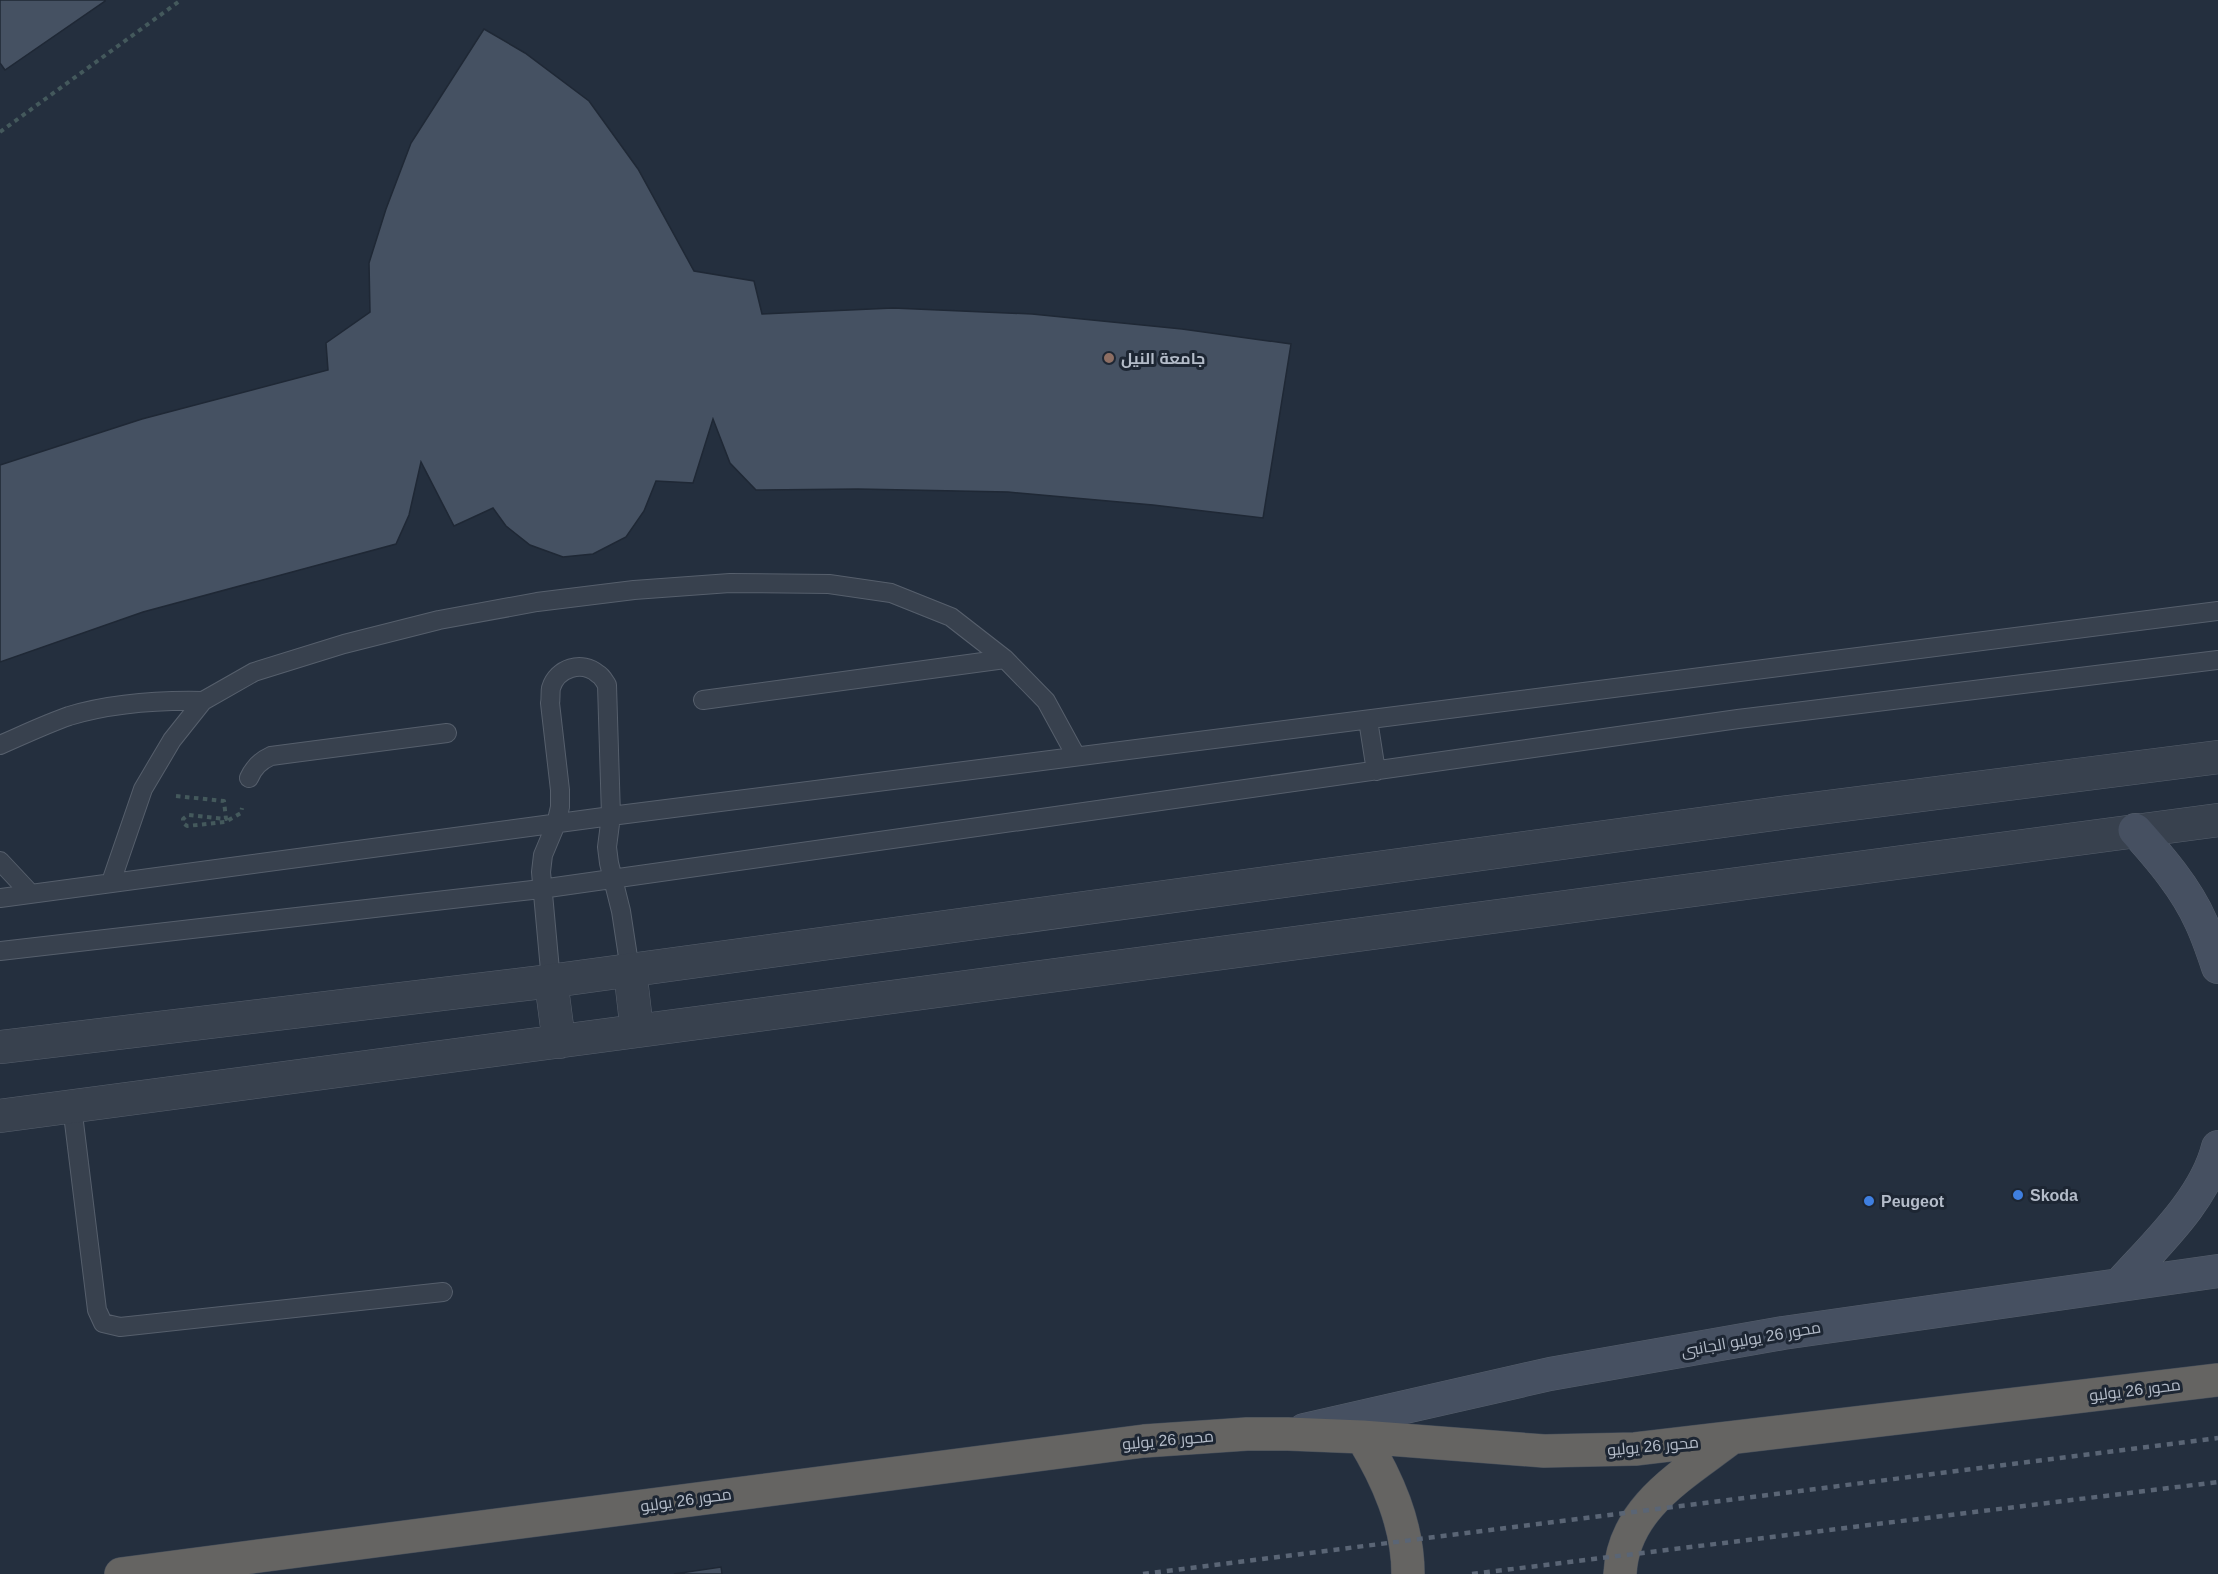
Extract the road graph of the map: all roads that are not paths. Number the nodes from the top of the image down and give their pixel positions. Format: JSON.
{"nodes":[{"id":1,"x":2218,"y":611,"type":"edge"},
{"id":2,"x":1005,"y":659,"type":"junction"},
{"id":3,"x":2218,"y":660,"type":"edge"},
{"id":4,"x":704,"y":700,"type":"dead end"},
{"id":5,"x":203,"y":701,"type":"junction"},
{"id":6,"x":1368,"y":720,"type":"junction"},
{"id":7,"x":447,"y":733,"type":"dead end"},
{"id":8,"x":0,"y":745,"type":"edge"},
{"id":9,"x":1076,"y":756,"type":"junction"},
{"id":10,"x":2218,"y":757,"type":"edge"},
{"id":11,"x":1376,"y":771,"type":"junction"},
{"id":12,"x":249,"y":778,"type":"road end"},
{"id":13,"x":611,"y":816,"type":"junction"},
{"id":14,"x":2218,"y":820,"type":"edge"},
{"id":15,"x":556,"y":824,"type":"junction"},
{"id":16,"x":2135,"y":830,"type":"junction"},
{"id":17,"x":0,"y":861,"type":"edge"},
{"id":18,"x":612,"y":880,"type":"junction"},
{"id":19,"x":111,"y":882,"type":"junction"},
{"id":20,"x":541,"y":890,"type":"junction"},
{"id":21,"x":30,"y":893,"type":"junction"},
{"id":22,"x":0,"y":898,"type":"edge"},
{"id":23,"x":0,"y":951,"type":"edge"},
{"id":24,"x":2218,"y":967,"type":"edge"},
{"id":25,"x":630,"y":970,"type":"junction"},
{"id":26,"x":551,"y":981,"type":"junction"},
{"id":27,"x":637,"y":1031,"type":"junction"},
{"id":28,"x":559,"y":1042,"type":"junction"},
{"id":29,"x":0,"y":1047,"type":"edge"},
{"id":30,"x":72,"y":1106,"type":"junction"},
{"id":31,"x":0,"y":1116,"type":"edge"},
{"id":32,"x":2218,"y":1147,"type":"edge"},
{"id":33,"x":2218,"y":1271,"type":"edge"},
{"id":34,"x":2121,"y":1283,"type":"junction"},
{"id":35,"x":443,"y":1292,"type":"dead end"},
{"id":36,"x":2218,"y":1380,"type":"edge"},
{"id":37,"x":1288,"y":1434,"type":"junction"},
{"id":38,"x":1362,"y":1437,"type":"junction"},
{"id":39,"x":1730,"y":1439,"type":"junction"},
{"id":40,"x":122,"y":1574,"type":"edge"},
{"id":41,"x":1408,"y":1574,"type":"edge"},
{"id":42,"x":1620,"y":1574,"type":"edge"}],
"edges":[{"from":1,"to":6,"type":"lane"},
{"from":2,"to":4,"type":"lane"},
{"from":2,"to":5,"type":"lane"},
{"from":2,"to":9,"type":"lane"},
{"from":3,"to":11,"type":"lane"},
{"from":5,"to":8,"type":"lane"},
{"from":5,"to":19,"type":"lane"},
{"from":6,"to":9,"type":"lane"},
{"from":6,"to":11,"type":"lane"},
{"from":7,"to":12,"type":"lane"},
{"from":9,"to":13,"type":"lane"},
{"from":10,"to":25,"type":"street"},
{"from":11,"to":18,"type":"lane"},
{"from":13,"to":15,"type":"lane"},
{"from":13,"to":15,"type":"lane"},
{"from":13,"to":18,"type":"lane"},
{"from":14,"to":16,"type":"street"},
{"from":15,"to":19,"type":"lane"},
{"from":15,"to":20,"type":"lane"},
{"from":16,"to":24,"type":"main road"},
{"from":16,"to":27,"type":"street"},
{"from":17,"to":21,"type":"lane"},
{"from":18,"to":20,"type":"lane"},
{"from":18,"to":25,"type":"lane"},
{"from":19,"to":21,"type":"lane"},
{"from":20,"to":23,"type":"lane"},
{"from":20,"to":26,"type":"lane"},
{"from":21,"to":22,"type":"lane"},
{"from":25,"to":26,"type":"street"},
{"from":25,"to":27,"type":"street"},
{"from":26,"to":28,"type":"street"},
{"from":26,"to":29,"type":"street"},
{"from":27,"to":28,"type":"street"},
{"from":28,"to":30,"type":"street"},
{"from":30,"to":31,"type":"street"},
{"from":30,"to":35,"type":"lane"},
{"from":32,"to":34,"type":"main road"},
{"from":33,"to":34,"type":"main road","name":"محور 26 يوليو الجانبى"},
{"from":34,"to":37,"type":"main road","name":"محور 26 يوليو الجانبى"},
{"from":36,"to":39,"type":"highway","name":"محور 26 يوليو"},
{"from":37,"to":38,"type":"highway","name":"محور 26 يوليو"},
{"from":37,"to":40,"type":"highway","name":"محور 26 يوليو"},
{"from":38,"to":39,"type":"highway","name":"محور 26 يوليو"},
{"from":38,"to":41,"type":"highway"},
{"from":39,"to":42,"type":"highway"}]}
